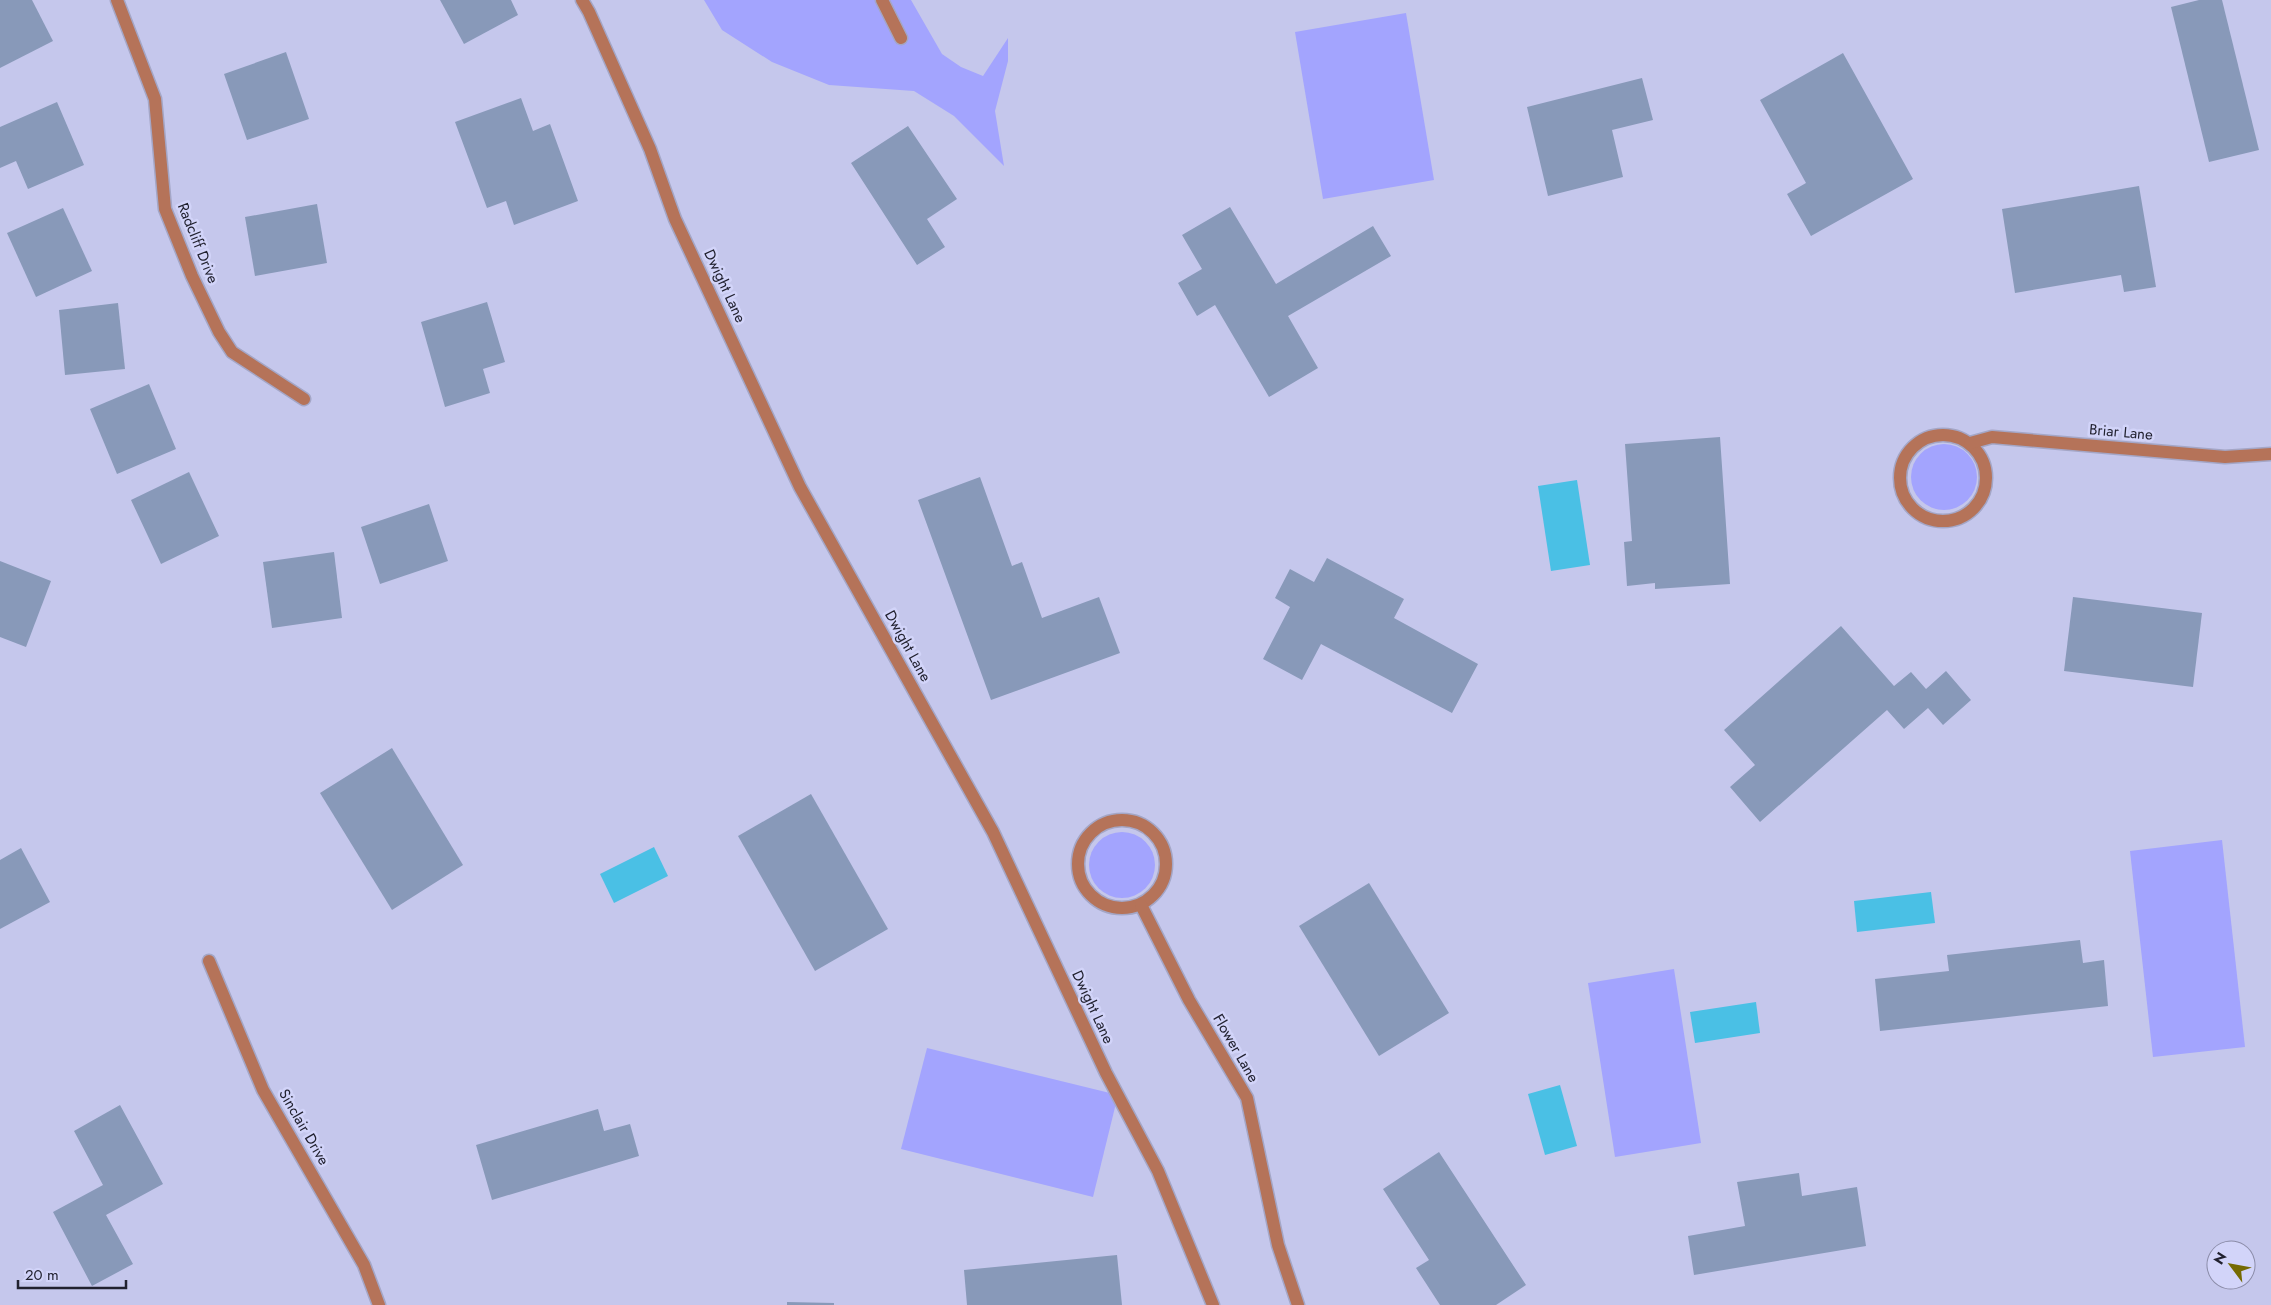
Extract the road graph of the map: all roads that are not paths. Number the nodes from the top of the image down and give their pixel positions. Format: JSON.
{"nodes":[{"id":1,"x":117,"y":0,"type":"edge"},
{"id":2,"x":582,"y":0,"type":"edge"},
{"id":3,"x":882,"y":0,"type":"edge"},
{"id":4,"x":901,"y":38,"type":"dead end"},
{"id":5,"x":304,"y":399,"type":"dead end"},
{"id":6,"x":1970,"y":443,"type":"junction"},
{"id":7,"x":2271,"y":454,"type":"edge"},
{"id":8,"x":1141,"y":905,"type":"junction"},
{"id":9,"x":208,"y":962,"type":"dead end"},
{"id":10,"x":379,"y":1305,"type":"edge"},
{"id":11,"x":1213,"y":1305,"type":"edge"},
{"id":12,"x":1298,"y":1305,"type":"edge"}],
"edges":[{"from":1,"to":5,"type":"street","name":"Radcliff Drive"},
{"from":2,"to":11,"type":"street","name":"Dwight Lane"},
{"from":3,"to":4,"type":"street"},
{"from":6,"to":6,"type":"street"},
{"from":6,"to":7,"type":"street","name":"Briar Lane"},
{"from":8,"to":8,"type":"street"},
{"from":8,"to":12,"type":"street","name":"Flower Lane"},
{"from":9,"to":10,"type":"street","name":"Sinclair Drive"}]}
